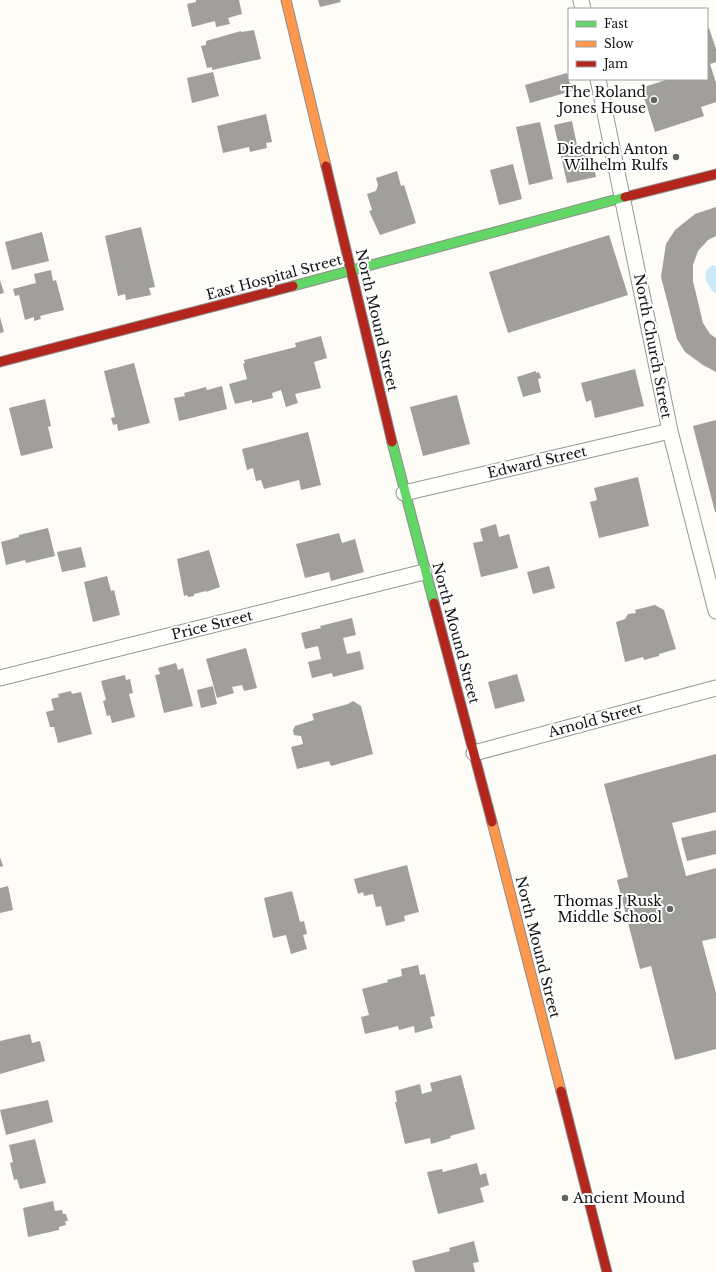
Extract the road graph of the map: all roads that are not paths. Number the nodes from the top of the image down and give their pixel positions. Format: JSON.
{"nodes":[{"id":1,"x":286,"y":0,"type":"edge"},
{"id":2,"x":598,"y":80,"type":"edge"},
{"id":3,"x":716,"y":174,"type":"edge"},
{"id":4,"x":623,"y":197,"type":"junction"},
{"id":5,"x":351,"y":271,"type":"junction"},
{"id":6,"x":0,"y":362,"type":"edge"},
{"id":7,"x":670,"y":431,"type":"junction"},
{"id":8,"x":404,"y":493,"type":"junction"},
{"id":9,"x":424,"y":572,"type":"junction"},
{"id":10,"x":716,"y":610,"type":"edge"},
{"id":11,"x":0,"y":678,"type":"edge"},
{"id":12,"x":716,"y":688,"type":"edge"},
{"id":13,"x":474,"y":753,"type":"junction"},
{"id":14,"x":607,"y":1272,"type":"edge"}],
"edges":[{"from":1,"to":5,"type":"street","name":"North Mound Street"},
{"from":2,"to":4,"type":"street","name":"North Church Street"},
{"from":3,"to":4,"type":"street","name":"East Hospital Street"},
{"from":4,"to":5,"type":"street","name":"East Hospital Street"},
{"from":4,"to":7,"type":"street","name":"North Church Street"},
{"from":5,"to":6,"type":"street","name":"East Hospital Street"},
{"from":5,"to":8,"type":"street","name":"North Mound Street"},
{"from":7,"to":8,"type":"street","name":"Edward Street"},
{"from":7,"to":10,"type":"street","name":"North Church Street"},
{"from":8,"to":9,"type":"street","name":"North Mound Street"},
{"from":9,"to":11,"type":"street","name":"Price Street"},
{"from":9,"to":13,"type":"street","name":"North Mound Street"},
{"from":12,"to":13,"type":"street","name":"Arnold Street"},
{"from":13,"to":14,"type":"street","name":"North Mound Street"}]}
